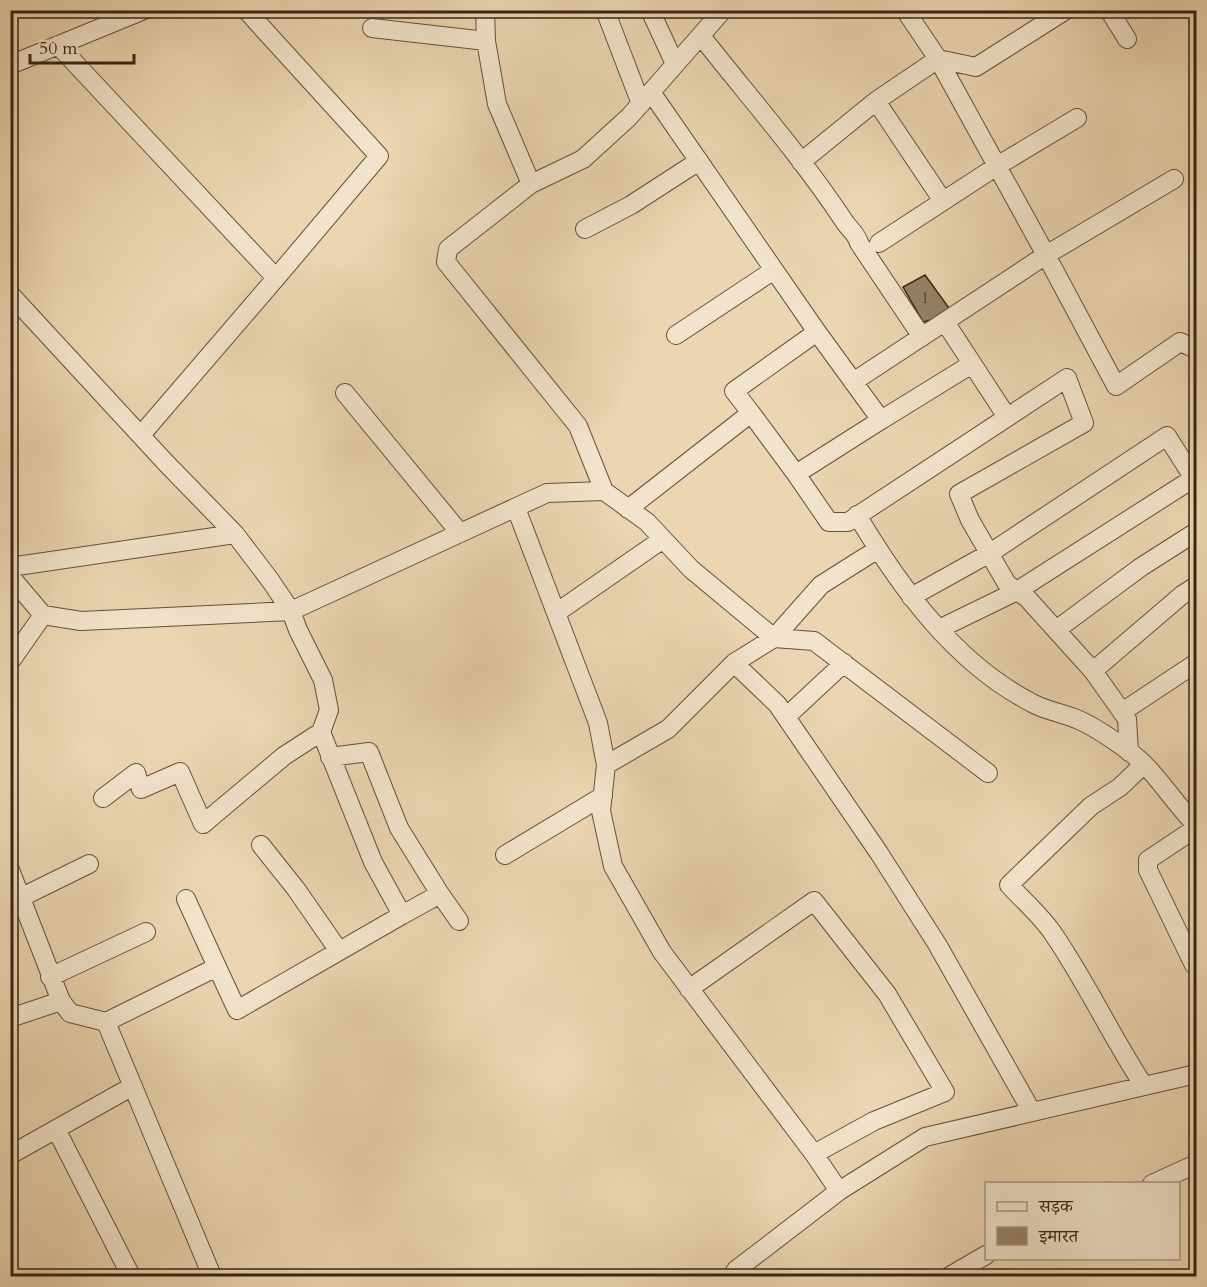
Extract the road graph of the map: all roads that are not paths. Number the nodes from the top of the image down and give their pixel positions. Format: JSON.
{"nodes":[{"id":1,"x":144,"y":10,"type":"edge"},
{"id":2,"x":246,"y":10,"type":"edge"},
{"id":3,"x":485,"y":10,"type":"edge"},
{"id":4,"x":605,"y":10,"type":"edge"},
{"id":5,"x":650,"y":10,"type":"edge"},
{"id":6,"x":723,"y":10,"type":"edge"},
{"id":7,"x":905,"y":10,"type":"edge"},
{"id":8,"x":1066,"y":10,"type":"edge"},
{"id":9,"x":1109,"y":10,"type":"edge"},
{"id":10,"x":372,"y":28,"type":"dead end"},
{"id":11,"x":701,"y":36,"type":"junction"},
{"id":12,"x":1127,"y":39,"type":"dead end"},
{"id":13,"x":486,"y":41,"type":"junction"},
{"id":14,"x":58,"y":45,"type":"junction"},
{"id":15,"x":939,"y":59,"type":"junction"},
{"id":16,"x":10,"y":64,"type":"edge"},
{"id":17,"x":675,"y":64,"type":"junction"},
{"id":18,"x":646,"y":98,"type":"junction"},
{"id":19,"x":876,"y":101,"type":"junction"},
{"id":20,"x":1077,"y":118,"type":"dead end"},
{"id":21,"x":699,"y":161,"type":"junction"},
{"id":22,"x":801,"y":162,"type":"junction"},
{"id":23,"x":997,"y":166,"type":"junction"},
{"id":24,"x":1174,"y":179,"type":"dead end"},
{"id":25,"x":531,"y":184,"type":"junction"},
{"id":26,"x":944,"y":201,"type":"junction"},
{"id":27,"x":585,"y":229,"type":"dead end"},
{"id":28,"x":879,"y":243,"type":"dead end"},
{"id":29,"x":1046,"y":255,"type":"junction"},
{"id":30,"x":774,"y":270,"type":"junction"},
{"id":31,"x":276,"y":278,"type":"junction"},
{"id":32,"x":10,"y":294,"type":"edge"},
{"id":33,"x":945,"y":322,"type":"junction"},
{"id":34,"x":817,"y":332,"type":"junction"},
{"id":35,"x":676,"y":335,"type":"dead end"},
{"id":36,"x":922,"y":337,"type":"junction"},
{"id":37,"x":1197,"y":349,"type":"edge"},
{"id":38,"x":972,"y":364,"type":"junction"},
{"id":39,"x":853,"y":382,"type":"junction"},
{"id":40,"x":345,"y":393,"type":"dead end"},
{"id":41,"x":751,"y":413,"type":"junction"},
{"id":42,"x":1007,"y":417,"type":"junction"},
{"id":43,"x":881,"y":420,"type":"junction"},
{"id":44,"x":141,"y":435,"type":"junction"},
{"id":45,"x":796,"y":474,"type":"junction"},
{"id":46,"x":1195,"y":480,"type":"edge"},
{"id":47,"x":604,"y":491,"type":"junction"},
{"id":48,"x":516,"y":508,"type":"junction"},
{"id":49,"x":628,"y":509,"type":"junction"},
{"id":50,"x":857,"y":515,"type":"junction"},
{"id":51,"x":1197,"y":532,"type":"edge"},
{"id":52,"x":235,"y":534,"type":"junction"},
{"id":53,"x":460,"y":534,"type":"junction"},
{"id":54,"x":663,"y":539,"type":"junction"},
{"id":55,"x":878,"y":549,"type":"junction"},
{"id":56,"x":990,"y":553,"type":"junction"},
{"id":57,"x":13,"y":566,"type":"edge"},
{"id":58,"x":1197,"y":586,"type":"edge"},
{"id":59,"x":1017,"y":591,"type":"junction"},
{"id":60,"x":911,"y":597,"type":"junction"},
{"id":61,"x":291,"y":611,"type":"junction"},
{"id":62,"x":556,"y":614,"type":"junction"},
{"id":63,"x":43,"y":615,"type":"junction"},
{"id":64,"x":939,"y":628,"type":"junction"},
{"id":65,"x":1056,"y":630,"type":"junction"},
{"id":66,"x":774,"y":638,"type":"junction"},
{"id":67,"x":10,"y":662,"type":"edge"},
{"id":68,"x":734,"y":663,"type":"junction"},
{"id":69,"x":844,"y":663,"type":"junction"},
{"id":70,"x":1197,"y":663,"type":"edge"},
{"id":71,"x":1093,"y":671,"type":"junction"},
{"id":72,"x":1122,"y":712,"type":"junction"},
{"id":73,"x":786,"y":717,"type":"junction"},
{"id":74,"x":321,"y":732,"type":"junction"},
{"id":75,"x":1129,"y":752,"type":"junction"},
{"id":76,"x":330,"y":757,"type":"junction"},
{"id":77,"x":1144,"y":764,"type":"junction"},
{"id":78,"x":606,"y":765,"type":"junction"},
{"id":79,"x":987,"y":773,"type":"dead end"},
{"id":80,"x":603,"y":796,"type":"junction"},
{"id":81,"x":103,"y":798,"type":"dead end"},
{"id":82,"x":1197,"y":827,"type":"edge"},
{"id":83,"x":261,"y":845,"type":"dead end"},
{"id":84,"x":505,"y":855,"type":"dead end"},
{"id":85,"x":89,"y":864,"type":"dead end"},
{"id":86,"x":15,"y":883,"type":"edge"},
{"id":87,"x":440,"y":894,"type":"junction"},
{"id":88,"x":186,"y":899,"type":"dead end"},
{"id":89,"x":402,"y":915,"type":"junction"},
{"id":90,"x":459,"y":921,"type":"dead end"},
{"id":91,"x":146,"y":932,"type":"dead end"},
{"id":92,"x":339,"y":951,"type":"junction"},
{"id":93,"x":1194,"y":965,"type":"dead end"},
{"id":94,"x":217,"y":967,"type":"junction"},
{"id":95,"x":50,"y":977,"type":"junction"},
{"id":96,"x":689,"y":989,"type":"junction"},
{"id":97,"x":61,"y":1001,"type":"junction"},
{"id":98,"x":10,"y":1018,"type":"edge"},
{"id":99,"x":106,"y":1022,"type":"junction"},
{"id":100,"x":1197,"y":1074,"type":"edge"},
{"id":101,"x":134,"y":1086,"type":"junction"},
{"id":102,"x":1144,"y":1086,"type":"junction"},
{"id":103,"x":1032,"y":1112,"type":"junction"},
{"id":104,"x":56,"y":1129,"type":"junction"},
{"id":105,"x":814,"y":1154,"type":"junction"},
{"id":106,"x":10,"y":1155,"type":"edge"},
{"id":107,"x":1197,"y":1164,"type":"edge"},
{"id":108,"x":1156,"y":1182,"type":"edge"},
{"id":109,"x":839,"y":1191,"type":"junction"},
{"id":110,"x":985,"y":1256,"type":"edge"},
{"id":111,"x":131,"y":1276,"type":"edge"},
{"id":112,"x":212,"y":1276,"type":"edge"},
{"id":113,"x":732,"y":1276,"type":"edge"},
{"id":114,"x":950,"y":1276,"type":"edge"}],
"edges":[{"from":1,"to":14,"type":"street"},
{"from":2,"to":31,"type":"street"},
{"from":3,"to":13,"type":"street"},
{"from":4,"to":18,"type":"street"},
{"from":5,"to":17,"type":"street"},
{"from":6,"to":11,"type":"street"},
{"from":7,"to":15,"type":"street"},
{"from":8,"to":15,"type":"street"},
{"from":9,"to":12,"type":"street"},
{"from":10,"to":13,"type":"street"},
{"from":11,"to":17,"type":"street"},
{"from":11,"to":22,"type":"street"},
{"from":13,"to":25,"type":"street"},
{"from":14,"to":16,"type":"street"},
{"from":14,"to":31,"type":"street"},
{"from":15,"to":19,"type":"street"},
{"from":15,"to":23,"type":"street"},
{"from":17,"to":18,"type":"street"},
{"from":18,"to":21,"type":"street"},
{"from":18,"to":25,"type":"street"},
{"from":19,"to":22,"type":"street"},
{"from":19,"to":26,"type":"street"},
{"from":20,"to":23,"type":"street"},
{"from":21,"to":27,"type":"street"},
{"from":21,"to":30,"type":"street"},
{"from":22,"to":36,"type":"street"},
{"from":23,"to":26,"type":"street"},
{"from":23,"to":29,"type":"street"},
{"from":24,"to":29,"type":"street"},
{"from":25,"to":47,"type":"street"},
{"from":26,"to":28,"type":"street"},
{"from":29,"to":33,"type":"street"},
{"from":29,"to":37,"type":"street"},
{"from":30,"to":34,"type":"street"},
{"from":30,"to":35,"type":"street"},
{"from":31,"to":44,"type":"street"},
{"from":32,"to":44,"type":"street"},
{"from":33,"to":36,"type":"street"},
{"from":33,"to":38,"type":"street"},
{"from":34,"to":39,"type":"street"},
{"from":34,"to":41,"type":"street"},
{"from":36,"to":39,"type":"street"},
{"from":38,"to":42,"type":"street"},
{"from":38,"to":43,"type":"street"},
{"from":39,"to":43,"type":"street"},
{"from":40,"to":53,"type":"street"},
{"from":41,"to":45,"type":"street"},
{"from":41,"to":49,"type":"street"},
{"from":42,"to":50,"type":"street"},
{"from":42,"to":56,"type":"street"},
{"from":43,"to":45,"type":"street"},
{"from":44,"to":52,"type":"street"},
{"from":45,"to":50,"type":"street"},
{"from":46,"to":56,"type":"street"},
{"from":46,"to":59,"type":"street"},
{"from":47,"to":48,"type":"street"},
{"from":47,"to":49,"type":"street"},
{"from":48,"to":53,"type":"street"},
{"from":48,"to":62,"type":"street"},
{"from":49,"to":54,"type":"street"},
{"from":50,"to":55,"type":"street"},
{"from":51,"to":65,"type":"street"},
{"from":52,"to":57,"type":"street"},
{"from":52,"to":61,"type":"street"},
{"from":53,"to":61,"type":"street"},
{"from":54,"to":62,"type":"street"},
{"from":54,"to":66,"type":"street"},
{"from":55,"to":60,"type":"street"},
{"from":55,"to":66,"type":"street"},
{"from":56,"to":59,"type":"street"},
{"from":56,"to":60,"type":"street"},
{"from":57,"to":63,"type":"street"},
{"from":58,"to":71,"type":"street"},
{"from":59,"to":64,"type":"street"},
{"from":59,"to":65,"type":"street"},
{"from":60,"to":64,"type":"street"},
{"from":61,"to":63,"type":"street"},
{"from":61,"to":74,"type":"street"},
{"from":62,"to":78,"type":"street"},
{"from":63,"to":67,"type":"street"},
{"from":64,"to":75,"type":"street"},
{"from":65,"to":71,"type":"street"},
{"from":66,"to":68,"type":"street"},
{"from":66,"to":69,"type":"street"},
{"from":68,"to":73,"type":"street"},
{"from":68,"to":78,"type":"street"},
{"from":69,"to":73,"type":"street"},
{"from":69,"to":79,"type":"street"},
{"from":70,"to":72,"type":"street"},
{"from":71,"to":72,"type":"street"},
{"from":72,"to":75,"type":"street"},
{"from":73,"to":103,"type":"street"},
{"from":74,"to":76,"type":"street"},
{"from":74,"to":81,"type":"street"},
{"from":75,"to":77,"type":"street"},
{"from":76,"to":87,"type":"street"},
{"from":76,"to":89,"type":"street"},
{"from":77,"to":82,"type":"street"},
{"from":77,"to":102,"type":"street"},
{"from":78,"to":80,"type":"street"},
{"from":80,"to":84,"type":"street"},
{"from":80,"to":96,"type":"street"},
{"from":82,"to":93,"type":"street"},
{"from":83,"to":92,"type":"street"},
{"from":85,"to":86,"type":"street"},
{"from":86,"to":95,"type":"street"},
{"from":87,"to":89,"type":"street"},
{"from":87,"to":90,"type":"street"},
{"from":88,"to":94,"type":"street"},
{"from":89,"to":92,"type":"street"},
{"from":91,"to":95,"type":"street"},
{"from":92,"to":94,"type":"street"},
{"from":94,"to":99,"type":"street"},
{"from":95,"to":97,"type":"street"},
{"from":96,"to":105,"type":"street"},
{"from":96,"to":105,"type":"street"},
{"from":97,"to":98,"type":"street"},
{"from":97,"to":99,"type":"street"},
{"from":99,"to":101,"type":"street"},
{"from":100,"to":102,"type":"street"},
{"from":101,"to":104,"type":"street"},
{"from":101,"to":112,"type":"street"},
{"from":102,"to":103,"type":"street"},
{"from":103,"to":109,"type":"street"},
{"from":104,"to":106,"type":"street"},
{"from":104,"to":111,"type":"street"},
{"from":105,"to":109,"type":"street"},
{"from":107,"to":108,"type":"street"},
{"from":109,"to":113,"type":"street"},
{"from":110,"to":114,"type":"street"}]}
